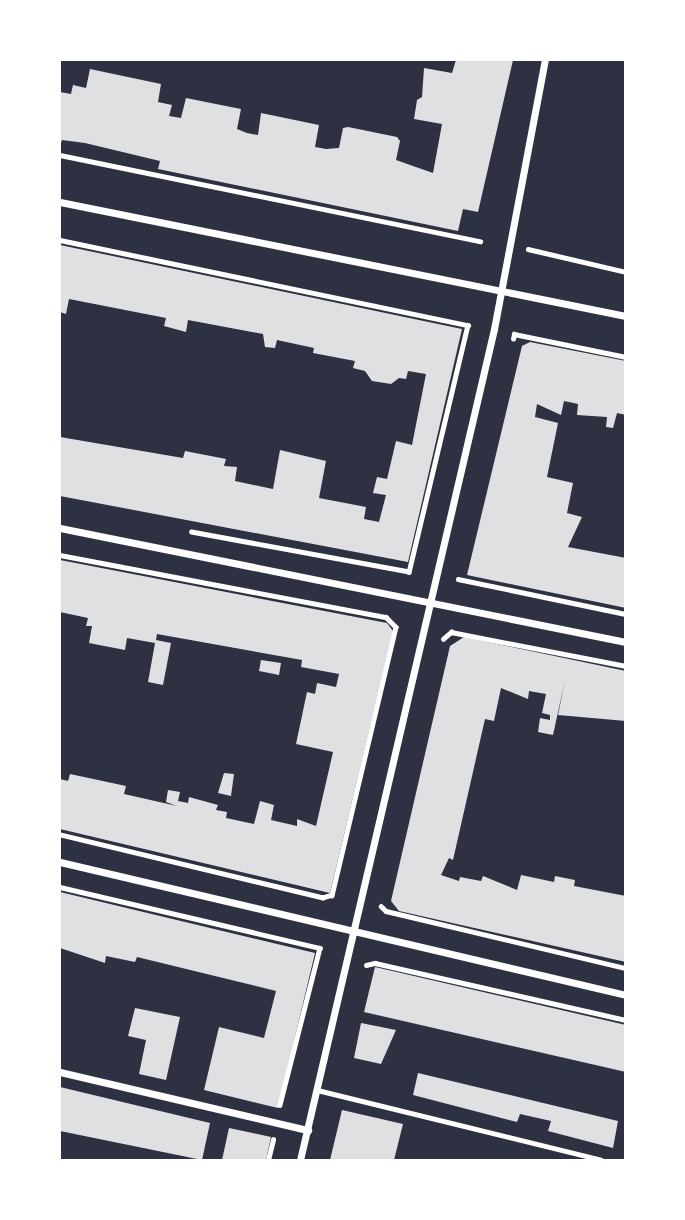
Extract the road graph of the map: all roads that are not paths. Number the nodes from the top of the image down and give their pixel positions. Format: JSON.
{"nodes":[{"id":1,"x":545,"y":60,"type":"edge"},
{"id":2,"x":60,"y":202,"type":"edge"},
{"id":3,"x":503,"y":292,"type":"junction"},
{"id":4,"x":625,"y":316,"type":"edge"},
{"id":5,"x":60,"y":528,"type":"edge"},
{"id":6,"x":433,"y":605,"type":"junction"},
{"id":7,"x":625,"y":642,"type":"edge"},
{"id":8,"x":60,"y":862,"type":"edge"},
{"id":9,"x":355,"y":933,"type":"junction"},
{"id":10,"x":625,"y":995,"type":"edge"},
{"id":11,"x":60,"y":1072,"type":"edge"},
{"id":12,"x":317,"y":1090,"type":"junction"},
{"id":13,"x":307,"y":1130,"type":"junction"},
{"id":14,"x":300,"y":1160,"type":"edge"},
{"id":15,"x":601,"y":1160,"type":"edge"}],
"edges":[{"from":1,"to":3,"type":"street"},
{"from":2,"to":3,"type":"street"},
{"from":3,"to":4,"type":"street"},
{"from":3,"to":6,"type":"street"},
{"from":5,"to":6,"type":"street"},
{"from":6,"to":7,"type":"street"},
{"from":6,"to":9,"type":"street"},
{"from":8,"to":9,"type":"street"},
{"from":9,"to":10,"type":"street"},
{"from":9,"to":12,"type":"street"},
{"from":11,"to":13,"type":"street"},
{"from":12,"to":13,"type":"street"},
{"from":12,"to":15,"type":"lane"},
{"from":13,"to":14,"type":"street"}]}
